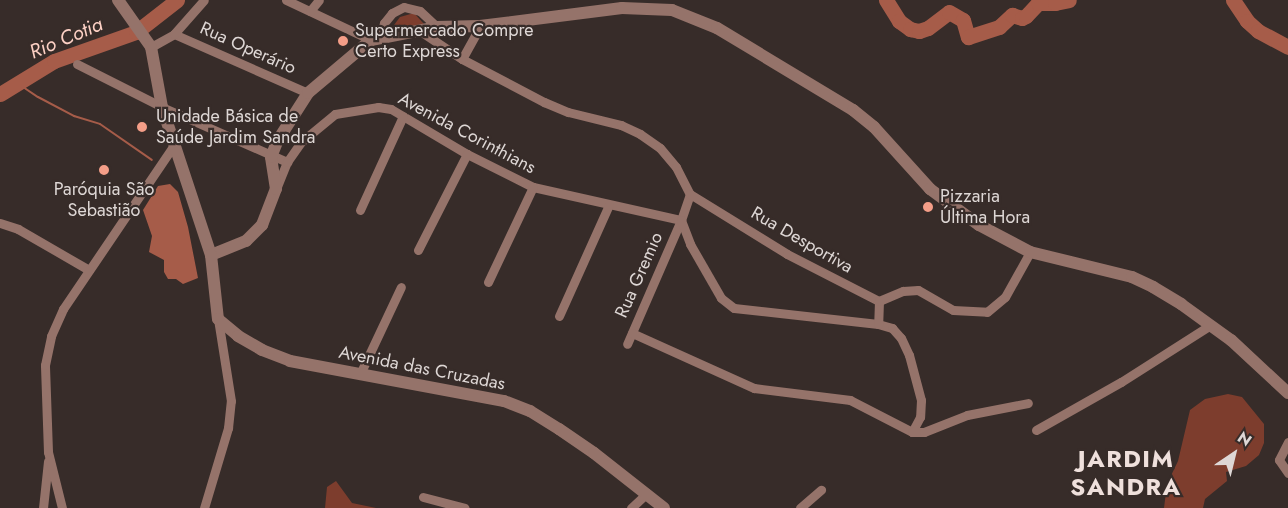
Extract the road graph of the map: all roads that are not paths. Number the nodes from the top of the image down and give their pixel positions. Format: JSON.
{"nodes":[{"id":1,"x":118,"y":0,"type":"edge"},
{"id":2,"x":204,"y":0,"type":"edge"},
{"id":3,"x":286,"y":0,"type":"edge"},
{"id":4,"x":319,"y":0,"type":"edge"},
{"id":5,"x":310,"y":11,"type":"junction"},
{"id":6,"x":480,"y":26,"type":"junction"},
{"id":7,"x":437,"y":27,"type":"junction"},
{"id":8,"x":420,"y":31,"type":"junction"},
{"id":9,"x":174,"y":34,"type":"junction"},
{"id":10,"x":375,"y":39,"type":"junction"},
{"id":11,"x":151,"y":47,"type":"junction"},
{"id":12,"x":462,"y":59,"type":"junction"},
{"id":13,"x":77,"y":64,"type":"dead end"},
{"id":14,"x":308,"y":93,"type":"junction"},
{"id":15,"x":162,"y":107,"type":"junction"},
{"id":16,"x":403,"y":116,"type":"junction"},
{"id":17,"x":174,"y":145,"type":"junction"},
{"id":18,"x":467,"y":154,"type":"junction"},
{"id":19,"x":271,"y":157,"type":"junction"},
{"id":20,"x":287,"y":162,"type":"junction"},
{"id":21,"x":533,"y":187,"type":"junction"},
{"id":22,"x":276,"y":189,"type":"junction"},
{"id":23,"x":690,"y":194,"type":"junction"},
{"id":24,"x":609,"y":205,"type":"junction"},
{"id":25,"x":360,"y":210,"type":"dead end"},
{"id":26,"x":681,"y":220,"type":"junction"},
{"id":27,"x":0,"y":223,"type":"edge"},
{"id":28,"x":418,"y":250,"type":"dead end"},
{"id":29,"x":1030,"y":252,"type":"junction"},
{"id":30,"x":211,"y":255,"type":"junction"},
{"id":31,"x":88,"y":270,"type":"junction"},
{"id":32,"x":488,"y":282,"type":"dead end"},
{"id":33,"x":401,"y":287,"type":"dead end"},
{"id":34,"x":879,"y":302,"type":"junction"},
{"id":35,"x":559,"y":316,"type":"dead end"},
{"id":36,"x":218,"y":319,"type":"junction"},
{"id":37,"x":878,"y":324,"type":"junction"},
{"id":38,"x":1209,"y":326,"type":"junction"},
{"id":39,"x":632,"y":333,"type":"junction"},
{"id":40,"x":627,"y":344,"type":"dead end"},
{"id":41,"x":360,"y":374,"type":"junction"},
{"id":42,"x":1288,"y":393,"type":"edge"},
{"id":43,"x":1028,"y":403,"type":"dead end"},
{"id":44,"x":1036,"y":430,"type":"dead end"},
{"id":45,"x":912,"y":432,"type":"junction"},
{"id":46,"x":1288,"y":442,"type":"edge"},
{"id":47,"x":48,"y":452,"type":"junction"},
{"id":48,"x":1288,"y":473,"type":"edge"},
{"id":49,"x":821,"y":490,"type":"dead end"},
{"id":50,"x":648,"y":493,"type":"junction"},
{"id":51,"x":423,"y":497,"type":"dead end"},
{"id":52,"x":43,"y":508,"type":"edge"},
{"id":53,"x":62,"y":508,"type":"edge"},
{"id":54,"x":204,"y":508,"type":"edge"},
{"id":55,"x":465,"y":508,"type":"edge"},
{"id":56,"x":631,"y":508,"type":"edge"},
{"id":57,"x":664,"y":508,"type":"edge"},
{"id":58,"x":800,"y":508,"type":"edge"}],
"edges":[{"from":1,"to":11,"type":"street"},
{"from":2,"to":9,"type":"street"},
{"from":3,"to":5,"type":"street"},
{"from":4,"to":5,"type":"street"},
{"from":5,"to":10,"type":"street"},
{"from":6,"to":7,"type":"street"},
{"from":6,"to":12,"type":"street"},
{"from":6,"to":29,"type":"street"},
{"from":7,"to":8,"type":"street"},
{"from":7,"to":10,"type":"street"},
{"from":8,"to":10,"type":"street"},
{"from":8,"to":12,"type":"street"},
{"from":9,"to":11,"type":"street"},
{"from":9,"to":14,"type":"street","name":"Rua Operário"},
{"from":10,"to":14,"type":"street"},
{"from":11,"to":15,"type":"street"},
{"from":12,"to":23,"type":"street"},
{"from":13,"to":15,"type":"street"},
{"from":14,"to":19,"type":"street"},
{"from":15,"to":17,"type":"street"},
{"from":15,"to":19,"type":"street"},
{"from":16,"to":18,"type":"street","name":"Avenida Corinthians"},
{"from":16,"to":20,"type":"street","name":"Avenida Corinthians"},
{"from":16,"to":25,"type":"street"},
{"from":17,"to":30,"type":"street"},
{"from":17,"to":31,"type":"street"},
{"from":18,"to":21,"type":"street","name":"Avenida Corinthians"},
{"from":18,"to":28,"type":"street"},
{"from":19,"to":20,"type":"street"},
{"from":19,"to":22,"type":"street"},
{"from":20,"to":22,"type":"street","name":"Avenida Corinthians"},
{"from":21,"to":24,"type":"street","name":"Avenida Corinthians"},
{"from":21,"to":32,"type":"street"},
{"from":22,"to":30,"type":"street"},
{"from":23,"to":26,"type":"street","name":"Rua Gremio"},
{"from":23,"to":34,"type":"street","name":"Rua Desportiva"},
{"from":24,"to":26,"type":"street","name":"Avenida Corinthians"},
{"from":24,"to":35,"type":"street"},
{"from":26,"to":37,"type":"street"},
{"from":26,"to":39,"type":"street","name":"Rua Gremio"},
{"from":27,"to":31,"type":"street"},
{"from":29,"to":34,"type":"street"},
{"from":29,"to":38,"type":"street"},
{"from":30,"to":36,"type":"street"},
{"from":31,"to":47,"type":"street"},
{"from":33,"to":41,"type":"street"},
{"from":34,"to":37,"type":"street"},
{"from":36,"to":41,"type":"street","name":"Avenida das Cruzadas"},
{"from":36,"to":54,"type":"street"},
{"from":37,"to":45,"type":"street"},
{"from":38,"to":42,"type":"street"},
{"from":38,"to":44,"type":"street"},
{"from":39,"to":40,"type":"street","name":"Rua Gremio"},
{"from":39,"to":45,"type":"street"},
{"from":41,"to":50,"type":"street","name":"Avenida das Cruzadas"},
{"from":43,"to":45,"type":"street"},
{"from":46,"to":48,"type":"street"},
{"from":47,"to":52,"type":"street"},
{"from":47,"to":53,"type":"street"},
{"from":49,"to":58,"type":"street"},
{"from":50,"to":56,"type":"street"},
{"from":50,"to":57,"type":"street","name":"Avenida das Cruzadas"},
{"from":51,"to":55,"type":"street"}]}
